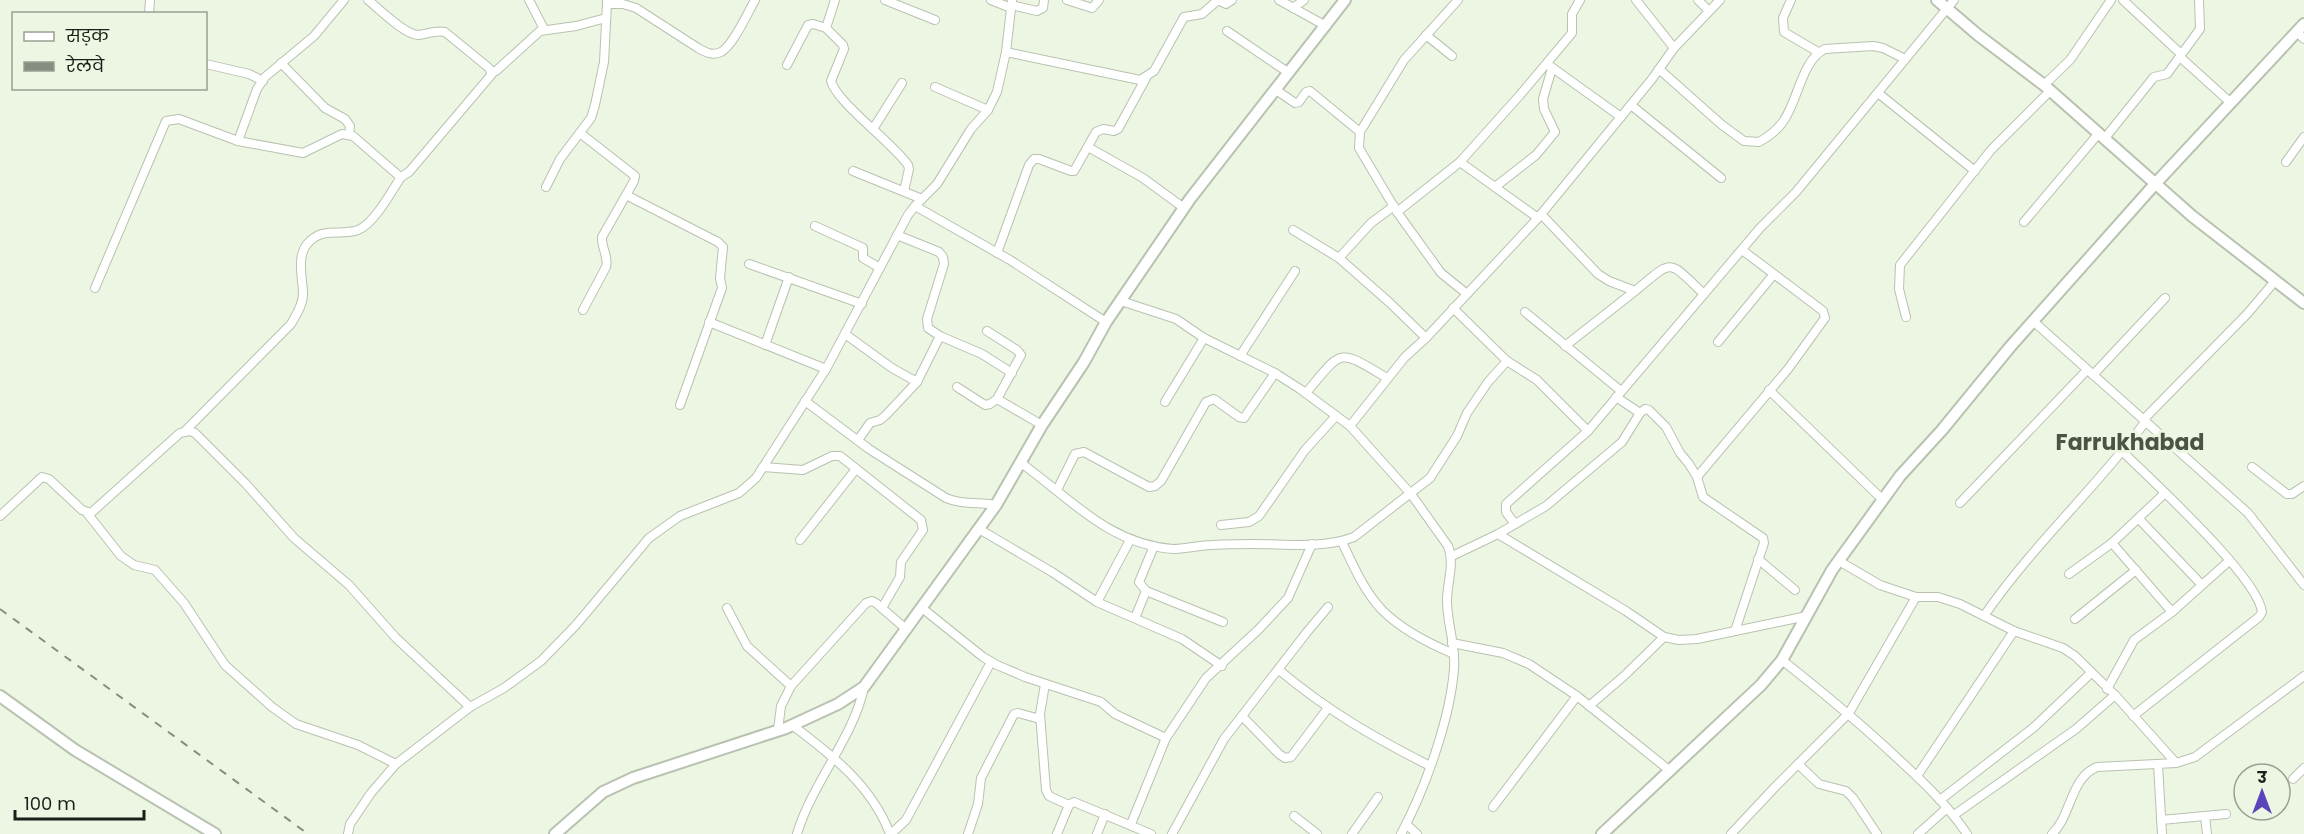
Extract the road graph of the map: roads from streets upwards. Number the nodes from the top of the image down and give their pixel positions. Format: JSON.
{"nodes":[{"id":1,"x":344,"y":0,"type":"edge"},
{"id":2,"x":368,"y":0,"type":"edge"},
{"id":3,"x":528,"y":0,"type":"edge"},
{"id":4,"x":755,"y":0,"type":"edge"},
{"id":5,"x":835,"y":0,"type":"edge"},
{"id":6,"x":885,"y":0,"type":"edge"},
{"id":7,"x":991,"y":0,"type":"edge"},
{"id":8,"x":1044,"y":0,"type":"edge"},
{"id":9,"x":1067,"y":0,"type":"edge"},
{"id":10,"x":1099,"y":0,"type":"edge"},
{"id":11,"x":1218,"y":0,"type":"edge"},
{"id":12,"x":1232,"y":0,"type":"edge"},
{"id":13,"x":1279,"y":0,"type":"edge"},
{"id":14,"x":1304,"y":0,"type":"edge"},
{"id":15,"x":1344,"y":0,"type":"edge"},
{"id":16,"x":1458,"y":0,"type":"edge"},
{"id":17,"x":1580,"y":0,"type":"edge"},
{"id":18,"x":1636,"y":0,"type":"edge"},
{"id":19,"x":1698,"y":0,"type":"edge"},
{"id":20,"x":1720,"y":0,"type":"edge"},
{"id":21,"x":1791,"y":0,"type":"edge"},
{"id":22,"x":1937,"y":0,"type":"edge"},
{"id":23,"x":2111,"y":0,"type":"edge"},
{"id":24,"x":2123,"y":0,"type":"edge"},
{"id":25,"x":2199,"y":0,"type":"edge"},
{"id":26,"x":607,"y":2,"type":"edge"},
{"id":27,"x":1011,"y":4,"type":"edge"},
{"id":28,"x":1950,"y":4,"type":"edge"},
{"id":29,"x":1293,"y":8,"type":"junction"},
{"id":30,"x":1709,"y":11,"type":"junction"},
{"id":31,"x":606,"y":18,"type":"junction"},
{"id":32,"x":935,"y":20,"type":"dead end"},
{"id":33,"x":1326,"y":26,"type":"junction"},
{"id":34,"x":826,"y":28,"type":"junction"},
{"id":35,"x":544,"y":29,"type":"junction"},
{"id":36,"x":1227,"y":31,"type":"dead end"},
{"id":37,"x":2302,"y":32,"type":"edge"},
{"id":38,"x":1426,"y":35,"type":"junction"},
{"id":39,"x":1674,"y":48,"type":"junction"},
{"id":40,"x":1006,"y":52,"type":"junction"},
{"id":41,"x":1818,"y":52,"type":"junction"},
{"id":42,"x":1452,"y":56,"type":"dead end"},
{"id":43,"x":2181,"y":56,"type":"junction"},
{"id":44,"x":1905,"y":59,"type":"junction"},
{"id":45,"x":281,"y":63,"type":"junction"},
{"id":46,"x":207,"y":64,"type":"edge"},
{"id":47,"x":788,"y":65,"type":"dead end"},
{"id":48,"x":1549,"y":66,"type":"junction"},
{"id":49,"x":1659,"y":69,"type":"junction"},
{"id":50,"x":491,"y":72,"type":"junction"},
{"id":51,"x":1290,"y":73,"type":"junction"},
{"id":52,"x":1146,"y":78,"type":"junction"},
{"id":53,"x":263,"y":81,"type":"junction"},
{"id":54,"x":902,"y":83,"type":"dead end"},
{"id":55,"x":935,"y":87,"type":"dead end"},
{"id":56,"x":2047,"y":88,"type":"junction"},
{"id":57,"x":1276,"y":90,"type":"junction"},
{"id":58,"x":1878,"y":93,"type":"junction"},
{"id":59,"x":2231,"y":103,"type":"junction"},
{"id":60,"x":1631,"y":105,"type":"junction"},
{"id":61,"x":988,"y":110,"type":"junction"},
{"id":62,"x":1621,"y":117,"type":"junction"},
{"id":63,"x":873,"y":129,"type":"junction"},
{"id":64,"x":1360,"y":132,"type":"junction"},
{"id":65,"x":580,"y":133,"type":"junction"},
{"id":66,"x":349,"y":135,"type":"junction"},
{"id":67,"x":2102,"y":136,"type":"junction"},
{"id":68,"x":2304,"y":137,"type":"edge"},
{"id":69,"x":238,"y":141,"type":"junction"},
{"id":70,"x":1088,"y":147,"type":"junction"},
{"id":71,"x":1461,"y":162,"type":"junction"},
{"id":72,"x":2286,"y":162,"type":"dead end"},
{"id":73,"x":853,"y":171,"type":"dead end"},
{"id":74,"x":1975,"y":171,"type":"junction"},
{"id":75,"x":401,"y":177,"type":"junction"},
{"id":76,"x":1721,"y":178,"type":"dead end"},
{"id":77,"x":2155,"y":184,"type":"junction"},
{"id":78,"x":1495,"y":186,"type":"junction"},
{"id":79,"x":546,"y":187,"type":"dead end"},
{"id":80,"x":904,"y":192,"type":"junction"},
{"id":81,"x":626,"y":195,"type":"junction"},
{"id":82,"x":922,"y":199,"type":"junction"},
{"id":83,"x":915,"y":206,"type":"junction"},
{"id":84,"x":1184,"y":208,"type":"junction"},
{"id":85,"x":1395,"y":209,"type":"junction"},
{"id":86,"x":1540,"y":216,"type":"junction"},
{"id":87,"x":2024,"y":222,"type":"dead end"},
{"id":88,"x":815,"y":226,"type":"dead end"},
{"id":89,"x":1293,"y":230,"type":"dead end"},
{"id":90,"x":897,"y":235,"type":"junction"},
{"id":91,"x":1742,"y":250,"type":"junction"},
{"id":92,"x":997,"y":253,"type":"junction"},
{"id":93,"x":1339,"y":258,"type":"junction"},
{"id":94,"x":749,"y":264,"type":"dead end"},
{"id":95,"x":880,"y":268,"type":"junction"},
{"id":96,"x":1295,"y":271,"type":"dead end"},
{"id":97,"x":1774,"y":274,"type":"junction"},
{"id":98,"x":789,"y":278,"type":"junction"},
{"id":99,"x":2276,"y":281,"type":"junction"},
{"id":100,"x":94,"y":288,"type":"dead end"},
{"id":101,"x":1635,"y":291,"type":"junction"},
{"id":102,"x":1467,"y":294,"type":"junction"},
{"id":103,"x":1704,"y":294,"type":"junction"},
{"id":104,"x":2165,"y":298,"type":"dead end"},
{"id":105,"x":1121,"y":301,"type":"junction"},
{"id":106,"x":2304,"y":303,"type":"edge"},
{"id":107,"x":862,"y":304,"type":"junction"},
{"id":108,"x":1453,"y":309,"type":"junction"},
{"id":109,"x":583,"y":310,"type":"dead end"},
{"id":110,"x":1525,"y":312,"type":"dead end"},
{"id":111,"x":1906,"y":317,"type":"dead end"},
{"id":112,"x":2033,"y":321,"type":"junction"},
{"id":113,"x":709,"y":322,"type":"junction"},
{"id":114,"x":1106,"y":322,"type":"junction"},
{"id":115,"x":987,"y":331,"type":"dead end"},
{"id":116,"x":845,"y":334,"type":"junction"},
{"id":117,"x":940,"y":336,"type":"junction"},
{"id":118,"x":1204,"y":338,"type":"junction"},
{"id":119,"x":1426,"y":338,"type":"junction"},
{"id":120,"x":1718,"y":342,"type":"dead end"},
{"id":121,"x":765,"y":345,"type":"junction"},
{"id":122,"x":1565,"y":346,"type":"junction"},
{"id":123,"x":1240,"y":356,"type":"junction"},
{"id":124,"x":1507,"y":361,"type":"junction"},
{"id":125,"x":826,"y":369,"type":"junction"},
{"id":126,"x":2090,"y":372,"type":"junction"},
{"id":127,"x":1012,"y":373,"type":"junction"},
{"id":128,"x":1275,"y":373,"type":"junction"},
{"id":129,"x":1387,"y":378,"type":"junction"},
{"id":130,"x":917,"y":382,"type":"junction"},
{"id":131,"x":957,"y":387,"type":"dead end"},
{"id":132,"x":1769,"y":390,"type":"junction"},
{"id":133,"x":1306,"y":393,"type":"junction"},
{"id":134,"x":1618,"y":394,"type":"junction"},
{"id":135,"x":997,"y":399,"type":"junction"},
{"id":136,"x":805,"y":401,"type":"junction"},
{"id":137,"x":1166,"y":402,"type":"dead end"},
{"id":138,"x":680,"y":405,"type":"dead end"},
{"id":139,"x":1640,"y":413,"type":"junction"},
{"id":140,"x":1336,"y":416,"type":"junction"},
{"id":141,"x":2145,"y":420,"type":"junction"},
{"id":142,"x":1042,"y":425,"type":"junction"},
{"id":143,"x":1350,"y":426,"type":"junction"},
{"id":144,"x":185,"y":431,"type":"junction"},
{"id":145,"x":1588,"y":431,"type":"junction"},
{"id":146,"x":858,"y":440,"type":"junction"},
{"id":147,"x":2123,"y":452,"type":"junction"},
{"id":148,"x":1021,"y":463,"type":"junction"},
{"id":149,"x":763,"y":467,"type":"junction"},
{"id":150,"x":2252,"y":468,"type":"dead end"},
{"id":151,"x":856,"y":469,"type":"junction"},
{"id":152,"x":1697,"y":477,"type":"junction"},
{"id":153,"x":2304,"y":486,"type":"edge"},
{"id":154,"x":1057,"y":490,"type":"junction"},
{"id":155,"x":2165,"y":493,"type":"junction"},
{"id":156,"x":1411,"y":494,"type":"junction"},
{"id":157,"x":1882,"y":499,"type":"junction"},
{"id":158,"x":1960,"y":503,"type":"dead end"},
{"id":159,"x":996,"y":505,"type":"junction"},
{"id":160,"x":87,"y":513,"type":"junction"},
{"id":161,"x":0,"y":516,"type":"edge"},
{"id":162,"x":2139,"y":519,"type":"junction"},
{"id":163,"x":1515,"y":524,"type":"junction"},
{"id":164,"x":1221,"y":525,"type":"dead end"},
{"id":165,"x":979,"y":529,"type":"junction"},
{"id":166,"x":1498,"y":534,"type":"junction"},
{"id":167,"x":800,"y":540,"type":"dead end"},
{"id":168,"x":1130,"y":540,"type":"junction"},
{"id":169,"x":1342,"y":542,"type":"junction"},
{"id":170,"x":2112,"y":543,"type":"junction"},
{"id":171,"x":1312,"y":544,"type":"junction"},
{"id":172,"x":1154,"y":546,"type":"junction"},
{"id":173,"x":1452,"y":556,"type":"junction"},
{"id":174,"x":1758,"y":559,"type":"junction"},
{"id":175,"x":1839,"y":561,"type":"junction"},
{"id":176,"x":2229,"y":561,"type":"junction"},
{"id":177,"x":2136,"y":570,"type":"junction"},
{"id":178,"x":2069,"y":574,"type":"dead end"},
{"id":179,"x":2202,"y":585,"type":"junction"},
{"id":180,"x":2304,"y":585,"type":"edge"},
{"id":181,"x":1795,"y":590,"type":"dead end"},
{"id":182,"x":1146,"y":591,"type":"junction"},
{"id":183,"x":1916,"y":597,"type":"junction"},
{"id":184,"x":1097,"y":602,"type":"junction"},
{"id":185,"x":1328,"y":607,"type":"dead end"},
{"id":186,"x":727,"y":608,"type":"dead end"},
{"id":187,"x":882,"y":608,"type":"junction"},
{"id":188,"x":921,"y":608,"type":"junction"},
{"id":189,"x":2172,"y":612,"type":"junction"},
{"id":190,"x":1807,"y":616,"type":"junction"},
{"id":191,"x":1984,"y":616,"type":"junction"},
{"id":192,"x":1135,"y":618,"type":"junction"},
{"id":193,"x":2075,"y":619,"type":"dead end"},
{"id":194,"x":1222,"y":621,"type":"dead end"},
{"id":195,"x":906,"y":629,"type":"junction"},
{"id":196,"x":1735,"y":631,"type":"junction"},
{"id":197,"x":2014,"y":631,"type":"junction"},
{"id":198,"x":1664,"y":637,"type":"junction"},
{"id":199,"x":1452,"y":643,"type":"junction"},
{"id":200,"x":1454,"y":654,"type":"junction"},
{"id":201,"x":1782,"y":660,"type":"junction"},
{"id":202,"x":991,"y":662,"type":"junction"},
{"id":203,"x":1222,"y":666,"type":"junction"},
{"id":204,"x":1279,"y":670,"type":"junction"},
{"id":205,"x":2091,"y":673,"type":"junction"},
{"id":206,"x":2304,"y":676,"type":"edge"},
{"id":207,"x":1045,"y":684,"type":"junction"},
{"id":208,"x":791,"y":686,"type":"junction"},
{"id":209,"x":864,"y":687,"type":"junction"},
{"id":210,"x":2107,"y":689,"type":"junction"},
{"id":211,"x":2115,"y":695,"type":"junction"},
{"id":212,"x":0,"y":696,"type":"edge"},
{"id":213,"x":1577,"y":696,"type":"junction"},
{"id":214,"x":1589,"y":706,"type":"junction"},
{"id":215,"x":470,"y":707,"type":"junction"},
{"id":216,"x":1328,"y":708,"type":"junction"},
{"id":217,"x":1849,"y":713,"type":"junction"},
{"id":218,"x":1242,"y":716,"type":"junction"},
{"id":219,"x":2133,"y":716,"type":"junction"},
{"id":220,"x":1040,"y":719,"type":"junction"},
{"id":221,"x":792,"y":725,"type":"junction"},
{"id":222,"x":778,"y":730,"type":"junction"},
{"id":223,"x":1166,"y":738,"type":"junction"},
{"id":224,"x":833,"y":756,"type":"junction"},
{"id":225,"x":2176,"y":763,"type":"junction"},
{"id":226,"x":396,"y":764,"type":"junction"},
{"id":227,"x":1798,"y":764,"type":"junction"},
{"id":228,"x":2158,"y":764,"type":"junction"},
{"id":229,"x":1430,"y":766,"type":"junction"},
{"id":230,"x":2304,"y":768,"type":"edge"},
{"id":231,"x":1669,"y":770,"type":"junction"},
{"id":232,"x":1917,"y":776,"type":"junction"},
{"id":233,"x":2294,"y":779,"type":"dead end"},
{"id":234,"x":1378,"y":797,"type":"dead end"},
{"id":235,"x":1940,"y":800,"type":"junction"},
{"id":236,"x":1069,"y":805,"type":"junction"},
{"id":237,"x":1493,"y":807,"type":"dead end"},
{"id":238,"x":1947,"y":808,"type":"junction"},
{"id":239,"x":1105,"y":814,"type":"junction"},
{"id":240,"x":2226,"y":814,"type":"dead end"},
{"id":241,"x":1954,"y":815,"type":"junction"},
{"id":242,"x":1294,"y":816,"type":"dead end"},
{"id":243,"x":2205,"y":816,"type":"junction"},
{"id":244,"x":2161,"y":819,"type":"junction"},
{"id":245,"x":1406,"y":824,"type":"junction"},
{"id":246,"x":1131,"y":825,"type":"junction"},
{"id":247,"x":2060,"y":830,"type":"edge"},
{"id":248,"x":215,"y":834,"type":"edge"},
{"id":249,"x":348,"y":834,"type":"edge"},
{"id":250,"x":555,"y":834,"type":"edge"},
{"id":251,"x":797,"y":834,"type":"edge"},
{"id":252,"x":890,"y":834,"type":"edge"},
{"id":253,"x":968,"y":834,"type":"edge"},
{"id":254,"x":1057,"y":834,"type":"edge"},
{"id":255,"x":1097,"y":834,"type":"edge"},
{"id":256,"x":1151,"y":834,"type":"edge"},
{"id":257,"x":1172,"y":834,"type":"edge"},
{"id":258,"x":1317,"y":834,"type":"edge"},
{"id":259,"x":1352,"y":834,"type":"edge"},
{"id":260,"x":1401,"y":834,"type":"edge"},
{"id":261,"x":1417,"y":834,"type":"edge"},
{"id":262,"x":1602,"y":834,"type":"edge"},
{"id":263,"x":1731,"y":834,"type":"edge"},
{"id":264,"x":1877,"y":834,"type":"edge"},
{"id":265,"x":1918,"y":834,"type":"edge"},
{"id":266,"x":1967,"y":834,"type":"edge"},
{"id":267,"x":2052,"y":834,"type":"edge"},
{"id":268,"x":2162,"y":834,"type":"edge"},
{"id":269,"x":2206,"y":834,"type":"edge"}],
"edges":[{"from":1,"to":45,"type":"street"},
{"from":2,"to":50,"type":"street"},
{"from":3,"to":35,"type":"street"},
{"from":4,"to":26,"type":"street"},
{"from":5,"to":34,"type":"street"},
{"from":6,"to":32,"type":"street"},
{"from":7,"to":27,"type":"street"},
{"from":8,"to":27,"type":"street"},
{"from":9,"to":10,"type":"street"},
{"from":11,"to":12,"type":"street"},
{"from":11,"to":52,"type":"street"},
{"from":13,"to":29,"type":"street"},
{"from":14,"to":29,"type":"street"},
{"from":15,"to":33,"type":"street"},
{"from":16,"to":38,"type":"street"},
{"from":17,"to":48,"type":"street"},
{"from":18,"to":39,"type":"street"},
{"from":19,"to":30,"type":"street"},
{"from":20,"to":30,"type":"street"},
{"from":21,"to":41,"type":"street"},
{"from":22,"to":28,"type":"street"},
{"from":23,"to":56,"type":"street"},
{"from":24,"to":43,"type":"street"},
{"from":25,"to":43,"type":"street"},
{"from":26,"to":31,"type":"street"},
{"from":27,"to":40,"type":"street"},
{"from":28,"to":44,"type":"street"},
{"from":28,"to":56,"type":"street"},
{"from":29,"to":33,"type":"street"},
{"from":30,"to":39,"type":"street"},
{"from":31,"to":35,"type":"street"},
{"from":31,"to":65,"type":"street"},
{"from":33,"to":51,"type":"street"},
{"from":34,"to":47,"type":"street"},
{"from":34,"to":63,"type":"street"},
{"from":35,"to":50,"type":"street"},
{"from":36,"to":51,"type":"street"},
{"from":37,"to":59,"type":"street"},
{"from":38,"to":42,"type":"street"},
{"from":38,"to":64,"type":"street"},
{"from":39,"to":49,"type":"street"},
{"from":40,"to":52,"type":"street"},
{"from":40,"to":61,"type":"street"},
{"from":41,"to":44,"type":"street"},
{"from":41,"to":49,"type":"street"},
{"from":43,"to":59,"type":"street"},
{"from":43,"to":67,"type":"street"},
{"from":44,"to":58,"type":"street"},
{"from":45,"to":53,"type":"street"},
{"from":45,"to":66,"type":"street"},
{"from":46,"to":53,"type":"street"},
{"from":48,"to":62,"type":"street"},
{"from":48,"to":71,"type":"street"},
{"from":48,"to":78,"type":"street"},
{"from":49,"to":60,"type":"street"},
{"from":50,"to":75,"type":"street"},
{"from":51,"to":57,"type":"street"},
{"from":52,"to":70,"type":"street"},
{"from":53,"to":69,"type":"street"},
{"from":54,"to":63,"type":"street"},
{"from":55,"to":61,"type":"street"},
{"from":56,"to":67,"type":"street"},
{"from":56,"to":74,"type":"street"},
{"from":57,"to":64,"type":"street"},
{"from":57,"to":84,"type":"street"},
{"from":58,"to":74,"type":"street"},
{"from":58,"to":91,"type":"street"},
{"from":59,"to":77,"type":"street"},
{"from":60,"to":62,"type":"street"},
{"from":60,"to":76,"type":"street"},
{"from":61,"to":82,"type":"street"},
{"from":62,"to":86,"type":"street"},
{"from":63,"to":80,"type":"street"},
{"from":64,"to":85,"type":"street"},
{"from":65,"to":79,"type":"street"},
{"from":65,"to":81,"type":"street"},
{"from":66,"to":69,"type":"street"},
{"from":66,"to":75,"type":"street"},
{"from":67,"to":77,"type":"street"},
{"from":67,"to":87,"type":"street"},
{"from":68,"to":72,"type":"street"},
{"from":69,"to":100,"type":"street"},
{"from":70,"to":84,"type":"street"},
{"from":70,"to":92,"type":"street"},
{"from":71,"to":78,"type":"street"},
{"from":71,"to":85,"type":"street"},
{"from":73,"to":80,"type":"street"},
{"from":74,"to":111,"type":"street"},
{"from":75,"to":144,"type":"street"},
{"from":77,"to":99,"type":"street"},
{"from":77,"to":112,"type":"street"},
{"from":78,"to":86,"type":"street"},
{"from":80,"to":82,"type":"street"},
{"from":81,"to":109,"type":"street"},
{"from":81,"to":113,"type":"street"},
{"from":82,"to":83,"type":"street"},
{"from":83,"to":90,"type":"street"},
{"from":83,"to":92,"type":"street"},
{"from":84,"to":105,"type":"street"},
{"from":85,"to":93,"type":"street"},
{"from":85,"to":102,"type":"street"},
{"from":86,"to":101,"type":"street"},
{"from":86,"to":102,"type":"street"},
{"from":88,"to":95,"type":"street"},
{"from":89,"to":93,"type":"street"},
{"from":90,"to":95,"type":"street"},
{"from":90,"to":117,"type":"street"},
{"from":91,"to":97,"type":"street"},
{"from":91,"to":103,"type":"street"},
{"from":92,"to":114,"type":"street"},
{"from":93,"to":119,"type":"street"},
{"from":94,"to":98,"type":"street"},
{"from":95,"to":107,"type":"street"},
{"from":96,"to":123,"type":"street"},
{"from":97,"to":120,"type":"street"},
{"from":97,"to":132,"type":"street"},
{"from":98,"to":107,"type":"street"},
{"from":98,"to":121,"type":"street"},
{"from":99,"to":106,"type":"street"},
{"from":99,"to":141,"type":"street"},
{"from":101,"to":103,"type":"street"},
{"from":101,"to":122,"type":"street"},
{"from":102,"to":108,"type":"street"},
{"from":103,"to":134,"type":"street"},
{"from":104,"to":126,"type":"street"},
{"from":105,"to":114,"type":"street"},
{"from":105,"to":118,"type":"street"},
{"from":107,"to":116,"type":"street"},
{"from":108,"to":119,"type":"street"},
{"from":108,"to":124,"type":"street"},
{"from":110,"to":122,"type":"street"},
{"from":112,"to":126,"type":"street"},
{"from":112,"to":157,"type":"street"},
{"from":113,"to":121,"type":"street"},
{"from":113,"to":138,"type":"street"},
{"from":114,"to":142,"type":"street"},
{"from":115,"to":127,"type":"street"},
{"from":116,"to":125,"type":"street"},
{"from":116,"to":130,"type":"street"},
{"from":117,"to":127,"type":"street"},
{"from":117,"to":130,"type":"street"},
{"from":118,"to":123,"type":"street"},
{"from":118,"to":137,"type":"street"},
{"from":119,"to":129,"type":"street"},
{"from":121,"to":125,"type":"street"},
{"from":122,"to":134,"type":"street"},
{"from":123,"to":128,"type":"street"},
{"from":124,"to":145,"type":"street"},
{"from":124,"to":156,"type":"street"},
{"from":125,"to":136,"type":"street"},
{"from":126,"to":141,"type":"street"},
{"from":126,"to":158,"type":"street"},
{"from":127,"to":135,"type":"street"},
{"from":128,"to":133,"type":"street"},
{"from":128,"to":154,"type":"street"},
{"from":129,"to":133,"type":"street"},
{"from":129,"to":143,"type":"street"},
{"from":130,"to":146,"type":"street"},
{"from":131,"to":135,"type":"street"},
{"from":132,"to":152,"type":"street"},
{"from":132,"to":157,"type":"street"},
{"from":133,"to":140,"type":"street"},
{"from":134,"to":139,"type":"street"},
{"from":134,"to":145,"type":"street"},
{"from":135,"to":142,"type":"street"},
{"from":136,"to":146,"type":"street"},
{"from":136,"to":149,"type":"street"},
{"from":139,"to":152,"type":"street"},
{"from":139,"to":163,"type":"street"},
{"from":140,"to":143,"type":"street"},
{"from":140,"to":164,"type":"street"},
{"from":141,"to":147,"type":"street"},
{"from":141,"to":180,"type":"street"},
{"from":142,"to":148,"type":"street"},
{"from":143,"to":156,"type":"street"},
{"from":144,"to":160,"type":"street"},
{"from":144,"to":215,"type":"street"},
{"from":145,"to":163,"type":"street"},
{"from":146,"to":159,"type":"street"},
{"from":147,"to":155,"type":"street"},
{"from":147,"to":191,"type":"street"},
{"from":148,"to":154,"type":"street"},
{"from":148,"to":159,"type":"street"},
{"from":149,"to":151,"type":"street"},
{"from":149,"to":215,"type":"street"},
{"from":150,"to":153,"type":"street"},
{"from":151,"to":167,"type":"street"},
{"from":151,"to":187,"type":"street"},
{"from":152,"to":174,"type":"street"},
{"from":154,"to":168,"type":"street"},
{"from":155,"to":162,"type":"street"},
{"from":155,"to":176,"type":"street"},
{"from":156,"to":169,"type":"street"},
{"from":156,"to":173,"type":"street"},
{"from":157,"to":175,"type":"street"},
{"from":159,"to":165,"type":"street"},
{"from":160,"to":161,"type":"street"},
{"from":160,"to":226,"type":"street"},
{"from":162,"to":170,"type":"street"},
{"from":162,"to":179,"type":"street"},
{"from":163,"to":166,"type":"street"},
{"from":165,"to":184,"type":"street"},
{"from":165,"to":188,"type":"street"},
{"from":166,"to":173,"type":"street"},
{"from":166,"to":198,"type":"street"},
{"from":168,"to":172,"type":"street"},
{"from":168,"to":184,"type":"street"},
{"from":169,"to":171,"type":"street"},
{"from":169,"to":200,"type":"street"},
{"from":170,"to":177,"type":"street"},
{"from":170,"to":178,"type":"street"},
{"from":171,"to":172,"type":"street"},
{"from":171,"to":203,"type":"street"},
{"from":172,"to":182,"type":"street"},
{"from":173,"to":199,"type":"street"},
{"from":174,"to":181,"type":"street"},
{"from":174,"to":196,"type":"street"},
{"from":175,"to":183,"type":"street"},
{"from":175,"to":190,"type":"street"},
{"from":176,"to":179,"type":"street"},
{"from":176,"to":219,"type":"street"},
{"from":177,"to":189,"type":"street"},
{"from":177,"to":193,"type":"street"},
{"from":179,"to":189,"type":"street"},
{"from":182,"to":192,"type":"street"},
{"from":182,"to":194,"type":"street"},
{"from":183,"to":191,"type":"street"},
{"from":183,"to":217,"type":"street"},
{"from":184,"to":192,"type":"street"},
{"from":185,"to":204,"type":"street"},
{"from":186,"to":208,"type":"street"},
{"from":187,"to":195,"type":"street"},
{"from":187,"to":208,"type":"street"},
{"from":188,"to":195,"type":"street"},
{"from":188,"to":202,"type":"street"},
{"from":189,"to":210,"type":"street"},
{"from":190,"to":196,"type":"street"},
{"from":190,"to":201,"type":"street"},
{"from":191,"to":197,"type":"street"},
{"from":192,"to":203,"type":"street"},
{"from":195,"to":209,"type":"street"},
{"from":196,"to":198,"type":"street"},
{"from":197,"to":205,"type":"street"},
{"from":197,"to":232,"type":"street"},
{"from":198,"to":214,"type":"street"},
{"from":199,"to":200,"type":"street"},
{"from":199,"to":213,"type":"street"},
{"from":200,"to":229,"type":"street"},
{"from":201,"to":217,"type":"street"},
{"from":201,"to":231,"type":"street"},
{"from":202,"to":207,"type":"street"},
{"from":202,"to":252,"type":"street"},
{"from":203,"to":223,"type":"street"},
{"from":204,"to":216,"type":"street"},
{"from":204,"to":218,"type":"street"},
{"from":205,"to":210,"type":"street"},
{"from":205,"to":235,"type":"street"},
{"from":206,"to":225,"type":"street"},
{"from":207,"to":220,"type":"street"},
{"from":207,"to":223,"type":"street"},
{"from":208,"to":222,"type":"street"},
{"from":209,"to":221,"type":"street"},
{"from":209,"to":224,"type":"street"},
{"from":210,"to":211,"type":"street"},
{"from":211,"to":219,"type":"street"},
{"from":211,"to":241,"type":"street"},
{"from":212,"to":248,"type":"street"},
{"from":213,"to":214,"type":"street"},
{"from":213,"to":237,"type":"street"},
{"from":214,"to":231,"type":"street"},
{"from":215,"to":226,"type":"street"},
{"from":216,"to":218,"type":"street"},
{"from":216,"to":229,"type":"street"},
{"from":217,"to":227,"type":"street"},
{"from":217,"to":232,"type":"street"},
{"from":218,"to":257,"type":"street"},
{"from":219,"to":225,"type":"street"},
{"from":220,"to":236,"type":"street"},
{"from":220,"to":253,"type":"street"},
{"from":221,"to":222,"type":"street"},
{"from":221,"to":224,"type":"street"},
{"from":222,"to":250,"type":"street"},
{"from":223,"to":246,"type":"street"},
{"from":224,"to":251,"type":"street"},
{"from":224,"to":252,"type":"street"},
{"from":225,"to":228,"type":"street"},
{"from":226,"to":249,"type":"street"},
{"from":227,"to":263,"type":"street"},
{"from":227,"to":264,"type":"street"},
{"from":228,"to":244,"type":"street"},
{"from":228,"to":247,"type":"street"},
{"from":229,"to":245,"type":"street"},
{"from":230,"to":233,"type":"street"},
{"from":231,"to":262,"type":"street"},
{"from":232,"to":235,"type":"street"},
{"from":234,"to":259,"type":"street"},
{"from":235,"to":238,"type":"street"},
{"from":236,"to":239,"type":"street"},
{"from":236,"to":254,"type":"street"},
{"from":238,"to":241,"type":"street"},
{"from":238,"to":265,"type":"street"},
{"from":239,"to":246,"type":"street"},
{"from":239,"to":255,"type":"street"},
{"from":240,"to":243,"type":"street"},
{"from":241,"to":266,"type":"street"},
{"from":242,"to":258,"type":"street"},
{"from":243,"to":244,"type":"street"},
{"from":243,"to":269,"type":"street"},
{"from":244,"to":268,"type":"street"},
{"from":245,"to":260,"type":"street"},
{"from":245,"to":261,"type":"street"},
{"from":246,"to":256,"type":"street"},
{"from":247,"to":267,"type":"street"}]}
